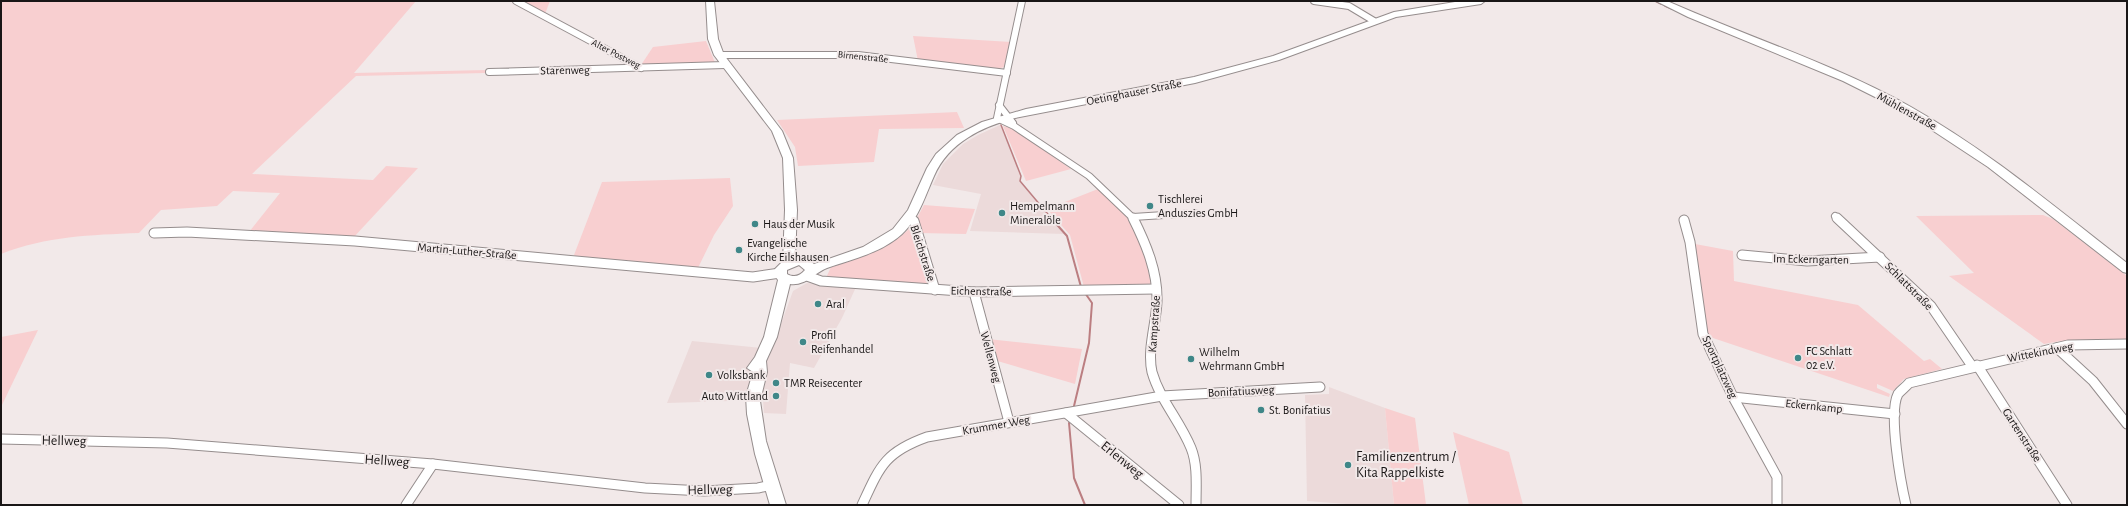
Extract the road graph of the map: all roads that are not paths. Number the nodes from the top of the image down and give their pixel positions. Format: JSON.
{"nodes":[{"id":1,"x":516,"y":1,"type":"edge"},
{"id":2,"x":710,"y":1,"type":"edge"},
{"id":3,"x":1022,"y":1,"type":"edge"},
{"id":4,"x":1314,"y":1,"type":"edge"},
{"id":5,"x":1481,"y":1,"type":"edge"},
{"id":6,"x":1660,"y":1,"type":"edge"},
{"id":7,"x":1374,"y":21,"type":"junction"},
{"id":8,"x":719,"y":55,"type":"junction"},
{"id":9,"x":726,"y":66,"type":"junction"},
{"id":10,"x":642,"y":68,"type":"junction"},
{"id":11,"x":489,"y":72,"type":"dead end"},
{"id":12,"x":1006,"y":73,"type":"junction"},
{"id":13,"x":999,"y":105,"type":"junction"},
{"id":14,"x":1007,"y":120,"type":"junction"},
{"id":15,"x":1195,"y":213,"type":"dead end"},
{"id":16,"x":1835,"y":216,"type":"dead end"},
{"id":17,"x":1133,"y":217,"type":"junction"},
{"id":18,"x":910,"y":218,"type":"junction"},
{"id":19,"x":1684,"y":220,"type":"dead end"},
{"id":20,"x":154,"y":233,"type":"dead end"},
{"id":21,"x":1742,"y":255,"type":"dead end"},
{"id":22,"x":1880,"y":257,"type":"junction"},
{"id":23,"x":803,"y":267,"type":"junction"},
{"id":24,"x":2127,"y":269,"type":"edge"},
{"id":25,"x":786,"y":278,"type":"junction"},
{"id":26,"x":1156,"y":289,"type":"junction"},
{"id":27,"x":935,"y":290,"type":"junction"},
{"id":28,"x":974,"y":292,"type":"junction"},
{"id":29,"x":2127,"y":344,"type":"edge"},
{"id":30,"x":2057,"y":348,"type":"junction"},
{"id":31,"x":1975,"y":366,"type":"junction"},
{"id":32,"x":1320,"y":387,"type":"dead end"},
{"id":33,"x":1162,"y":396,"type":"junction"},
{"id":34,"x":1733,"y":397,"type":"junction"},
{"id":35,"x":1066,"y":413,"type":"junction"},
{"id":36,"x":1895,"y":414,"type":"junction"},
{"id":37,"x":1009,"y":422,"type":"junction"},
{"id":38,"x":2127,"y":424,"type":"edge"},
{"id":39,"x":1,"y":439,"type":"edge"},
{"id":40,"x":433,"y":464,"type":"junction"},
{"id":41,"x":772,"y":484,"type":"junction"},
{"id":42,"x":406,"y":505,"type":"edge"},
{"id":43,"x":778,"y":505,"type":"edge"},
{"id":44,"x":862,"y":505,"type":"edge"},
{"id":45,"x":1179,"y":505,"type":"edge"},
{"id":46,"x":1196,"y":505,"type":"edge"},
{"id":47,"x":1778,"y":505,"type":"edge"},
{"id":48,"x":1906,"y":505,"type":"edge"},
{"id":49,"x":2067,"y":505,"type":"edge"}],
"edges":[{"from":1,"to":10,"type":"street","name":"Alter Postweg"},
{"from":2,"to":8,"type":"street"},
{"from":3,"to":12,"type":"street"},
{"from":4,"to":7,"type":"street"},
{"from":5,"to":7,"type":"street","name":"Oetinghauser Straße"},
{"from":6,"to":24,"type":"street","name":"Mühlenstraße"},
{"from":7,"to":14,"type":"street","name":"Oetinghauser Straße"},
{"from":8,"to":9,"type":"street"},
{"from":8,"to":12,"type":"street","name":"Birnenstraße"},
{"from":9,"to":10,"type":"street","name":"Alter Postweg"},
{"from":9,"to":23,"type":"street"},
{"from":10,"to":11,"type":"street","name":"Starenweg"},
{"from":12,"to":13,"type":"street"},
{"from":13,"to":14,"type":"street","name":"Kampstraße"},
{"from":13,"to":14,"type":"street"},
{"from":14,"to":17,"type":"street","name":"Kampstraße"},
{"from":14,"to":18,"type":"street","name":"Oetinghauser Straße"},
{"from":15,"to":17,"type":"street"},
{"from":16,"to":22,"type":"street","name":"Schlattstraße"},
{"from":17,"to":26,"type":"street","name":"Kampstraße"},
{"from":18,"to":23,"type":"street","name":"Oetinghauser Straße"},
{"from":18,"to":27,"type":"street","name":"Bleichstraße"},
{"from":19,"to":34,"type":"street","name":"Sportplatzweg"},
{"from":20,"to":25,"type":"street","name":"Martin-Luther-Straße"},
{"from":21,"to":22,"type":"street","name":"Im Eckerngarten"},
{"from":22,"to":31,"type":"street","name":"Schlattstraße"},
{"from":23,"to":25,"type":"street","name":"Oetinghauser Straße"},
{"from":23,"to":25,"type":"street"},
{"from":23,"to":27,"type":"street","name":"Eichenstraße"},
{"from":25,"to":41,"type":"street"},
{"from":26,"to":28,"type":"street","name":"Eichenstraße"},
{"from":26,"to":33,"type":"street","name":"Kampstraße"},
{"from":27,"to":28,"type":"street","name":"Eichenstraße"},
{"from":28,"to":37,"type":"street","name":"Wellenweg"},
{"from":29,"to":30,"type":"street","name":"Wittekindweg"},
{"from":30,"to":31,"type":"street","name":"Wittekindweg"},
{"from":30,"to":38,"type":"street"},
{"from":31,"to":36,"type":"street"},
{"from":31,"to":49,"type":"street","name":"Gartenstraße"},
{"from":32,"to":33,"type":"street","name":"Bonifatiusweg"},
{"from":33,"to":35,"type":"street","name":"Krummer Weg"},
{"from":33,"to":46,"type":"street","name":"Kampstraße"},
{"from":34,"to":36,"type":"street","name":"Eckernkamp"},
{"from":34,"to":47,"type":"street","name":"Sportplatzweg"},
{"from":35,"to":37,"type":"street","name":"Krummer Weg"},
{"from":35,"to":45,"type":"street","name":"Erlenweg"},
{"from":36,"to":48,"type":"street"},
{"from":37,"to":44,"type":"street","name":"Krummer Weg"},
{"from":39,"to":40,"type":"street","name":"Hellweg"},
{"from":40,"to":41,"type":"street","name":"Hellweg"},
{"from":40,"to":42,"type":"street"},
{"from":41,"to":43,"type":"street"}]}
